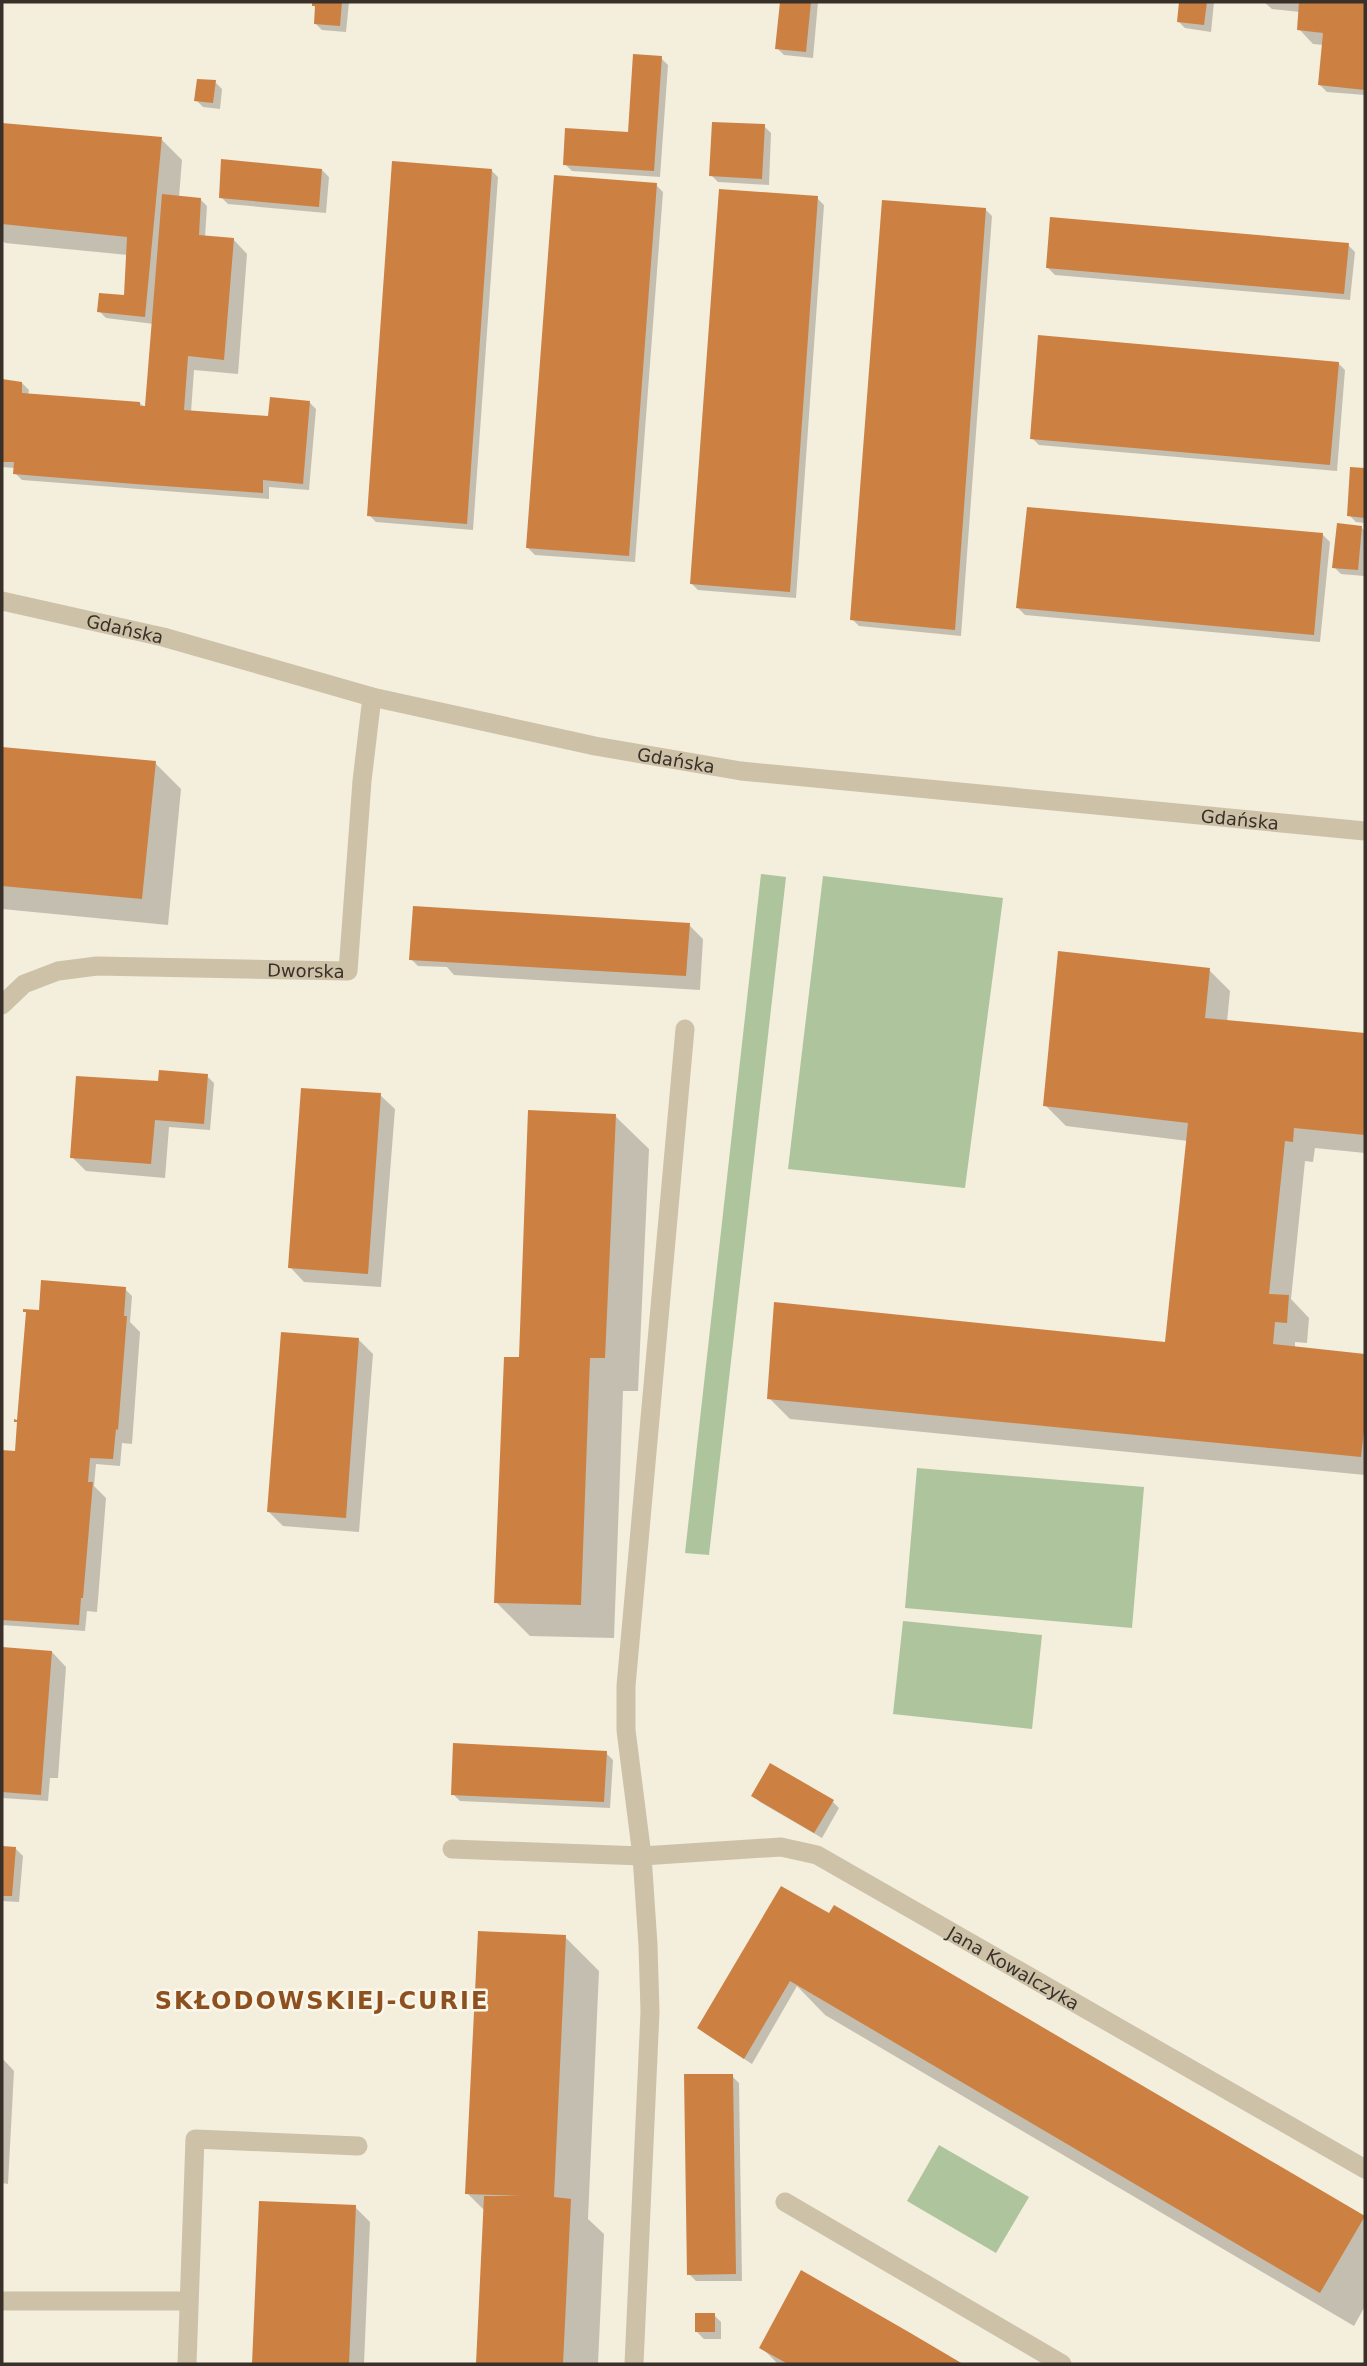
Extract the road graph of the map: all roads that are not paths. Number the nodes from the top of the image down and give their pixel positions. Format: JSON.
{"nodes":[{"id":1,"x":2,"y":601,"type":"edge"},
{"id":2,"x":372,"y":697,"type":"junction"},
{"id":3,"x":1365,"y":831,"type":"edge"},
{"id":4,"x":2,"y":1005,"type":"edge"},
{"id":5,"x":685,"y":1029,"type":"dead end"},
{"id":6,"x":452,"y":1849,"type":"dead end"},
{"id":7,"x":642,"y":1856,"type":"junction"},
{"id":8,"x":358,"y":2146,"type":"dead end"},
{"id":9,"x":1365,"y":2169,"type":"edge"},
{"id":10,"x":785,"y":2202,"type":"dead end"},
{"id":11,"x":2,"y":2301,"type":"edge"},
{"id":12,"x":189,"y":2301,"type":"junction"},
{"id":13,"x":187,"y":2364,"type":"edge"},
{"id":14,"x":635,"y":2364,"type":"edge"},
{"id":15,"x":1062,"y":2364,"type":"edge"}],
"edges":[{"from":1,"to":2,"type":"street","name":"Gdańska"},
{"from":2,"to":3,"type":"street","name":"Gdańska"},
{"from":2,"to":4,"type":"street","name":"Dworska"},
{"from":5,"to":7,"type":"street"},
{"from":6,"to":7,"type":"street","name":"Jana Kowalczyka"},
{"from":7,"to":9,"type":"street","name":"Jana Kowalczyka"},
{"from":7,"to":14,"type":"street"},
{"from":8,"to":12,"type":"street"},
{"from":10,"to":15,"type":"street"},
{"from":11,"to":12,"type":"street"},
{"from":12,"to":13,"type":"street"}]}
